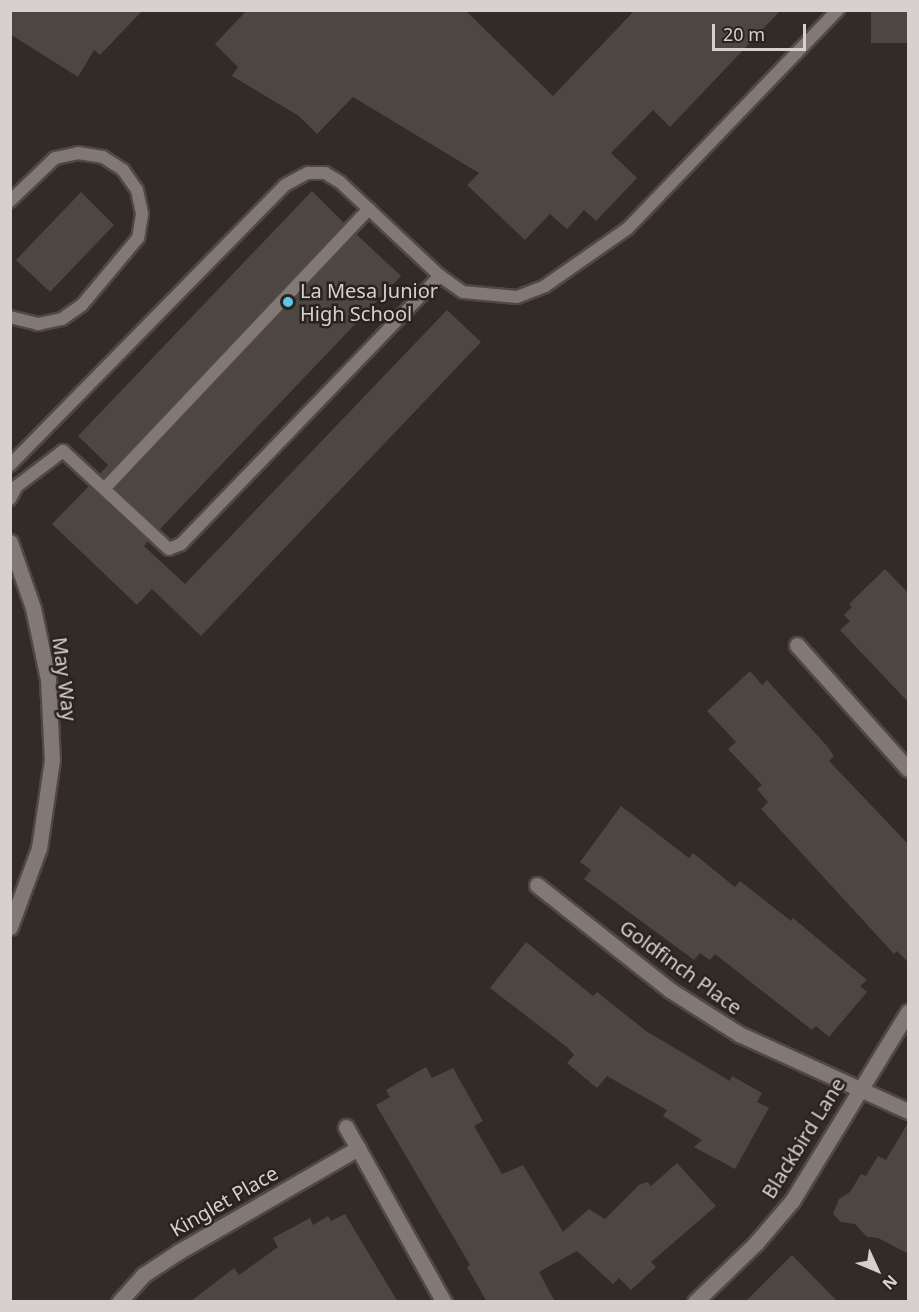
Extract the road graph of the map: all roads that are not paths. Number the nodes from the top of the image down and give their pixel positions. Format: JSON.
{"nodes":[{"id":1,"x":838,"y":10,"type":"edge"},
{"id":2,"x":10,"y":201,"type":"edge"},
{"id":3,"x":369,"y":209,"type":"junction"},
{"id":4,"x":440,"y":276,"type":"junction"},
{"id":5,"x":10,"y":317,"type":"edge"},
{"id":6,"x":10,"y":465,"type":"edge"},
{"id":7,"x":105,"y":488,"type":"junction"},
{"id":8,"x":10,"y":499,"type":"edge"},
{"id":9,"x":10,"y":542,"type":"edge"},
{"id":10,"x":797,"y":645,"type":"dead end"},
{"id":11,"x":907,"y":765,"type":"edge"},
{"id":12,"x":537,"y":885,"type":"dead end"},
{"id":13,"x":10,"y":927,"type":"edge"},
{"id":14,"x":909,"y":1012,"type":"edge"},
{"id":15,"x":860,"y":1088,"type":"junction"},
{"id":16,"x":909,"y":1111,"type":"edge"},
{"id":17,"x":346,"y":1127,"type":"dead end"},
{"id":18,"x":358,"y":1148,"type":"junction"},
{"id":19,"x":698,"y":1301,"type":"edge"},
{"id":20,"x":119,"y":1302,"type":"edge"},
{"id":21,"x":444,"y":1302,"type":"edge"}],
"edges":[{"from":1,"to":4,"type":"lane"},
{"from":2,"to":5,"type":"lane"},
{"from":3,"to":4,"type":"lane"},
{"from":3,"to":6,"type":"lane"},
{"from":3,"to":7,"type":"lane"},
{"from":4,"to":7,"type":"lane"},
{"from":7,"to":8,"type":"lane"},
{"from":9,"to":13,"type":"street","name":"May Way"},
{"from":10,"to":11,"type":"street"},
{"from":12,"to":15,"type":"street","name":"Goldfinch Place"},
{"from":14,"to":15,"type":"street","name":"Blackbird Lane"},
{"from":15,"to":16,"type":"street","name":"Goldfinch Place"},
{"from":15,"to":19,"type":"street","name":"Blackbird Lane"},
{"from":17,"to":18,"type":"street"},
{"from":18,"to":20,"type":"street","name":"Kinglet Place"},
{"from":18,"to":21,"type":"street"}]}
